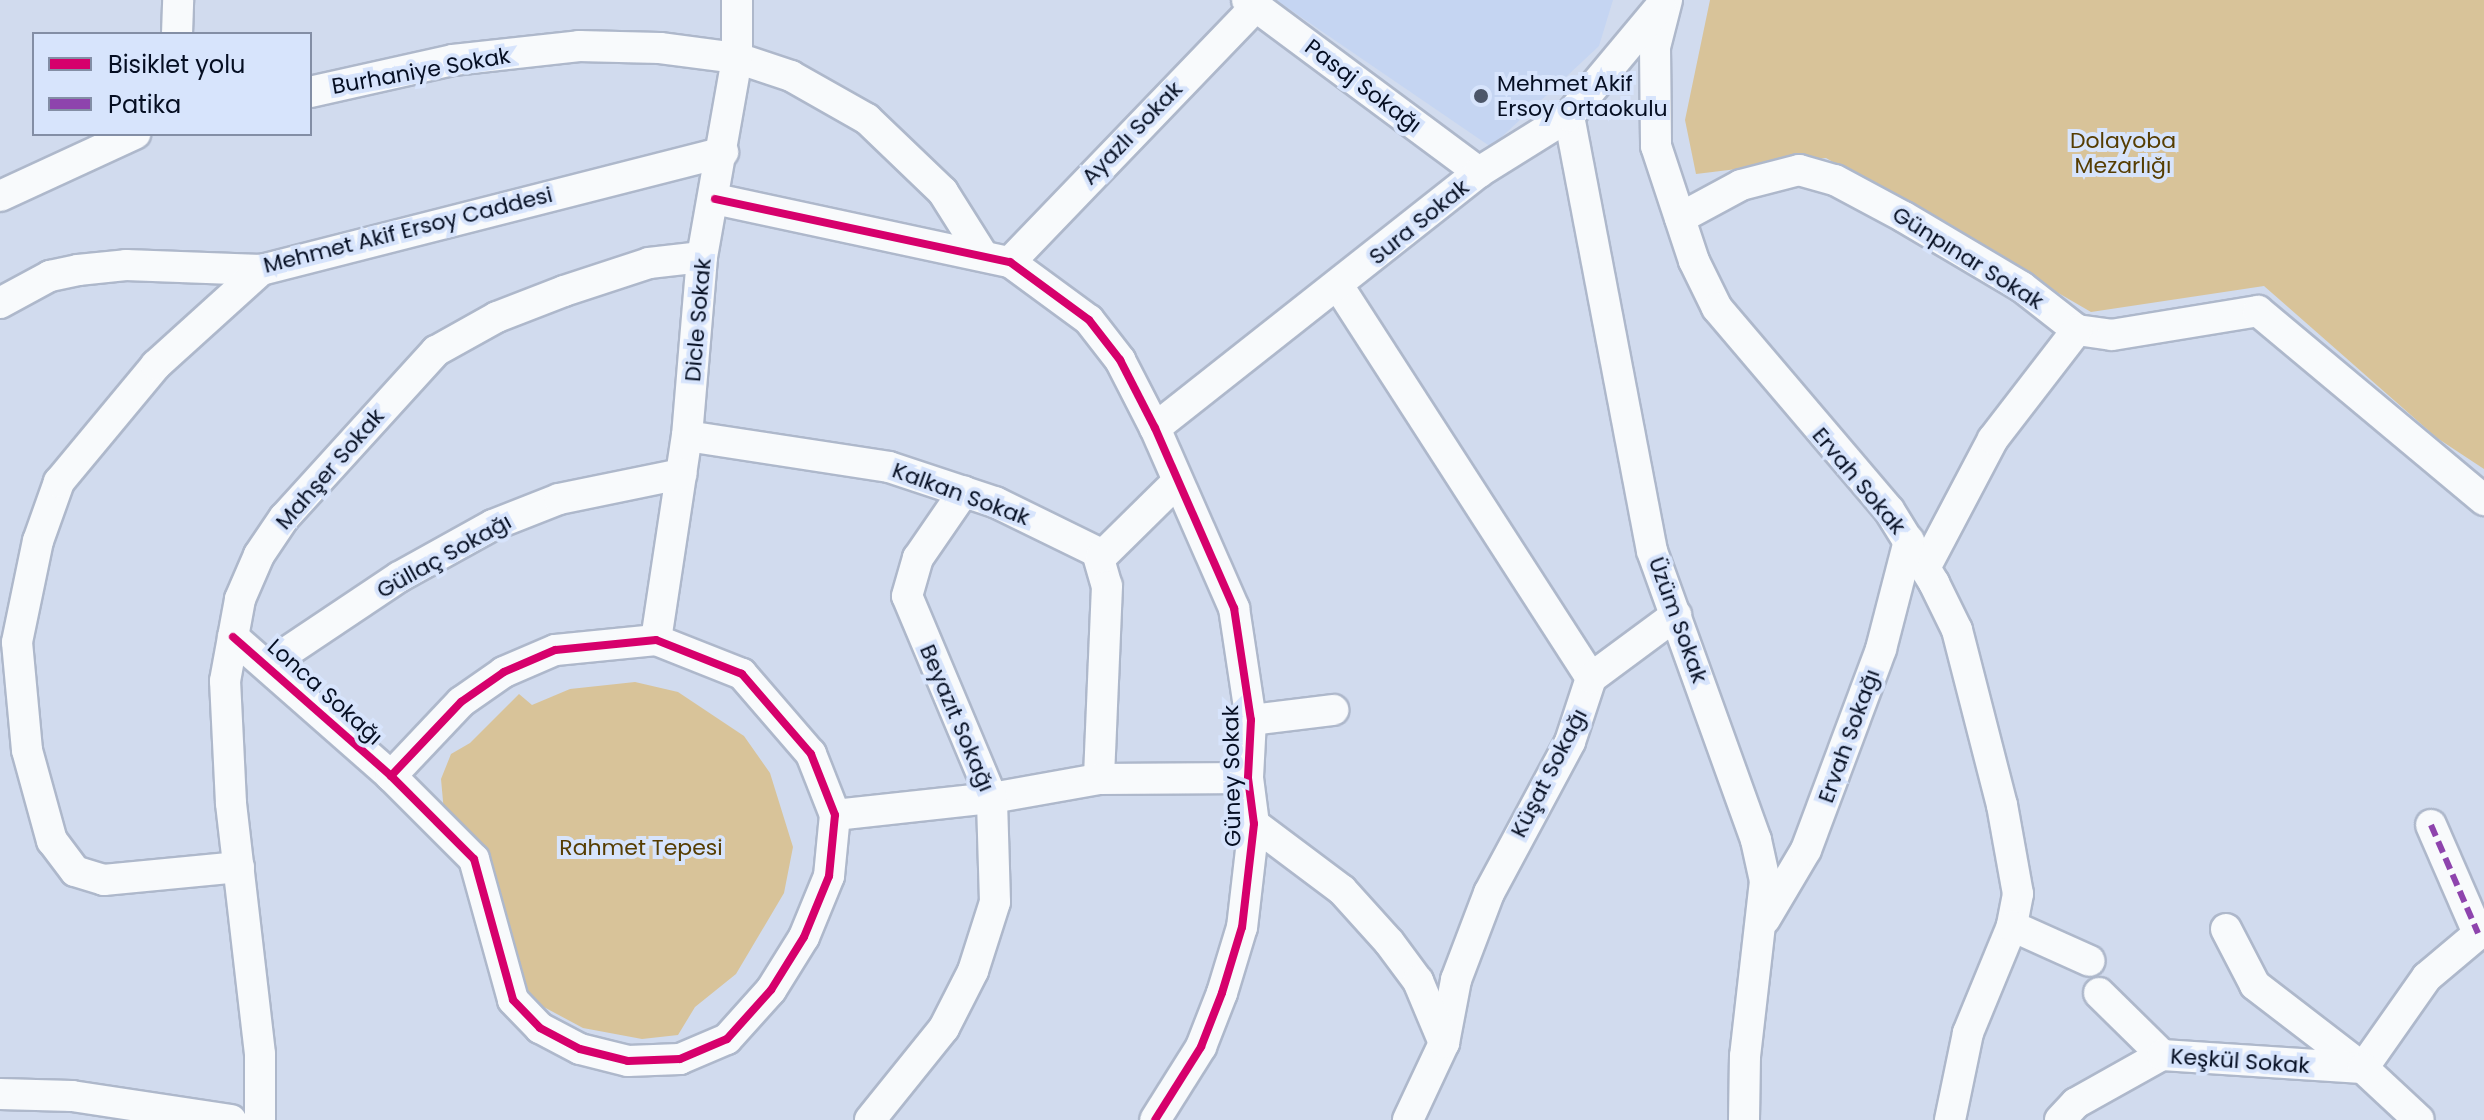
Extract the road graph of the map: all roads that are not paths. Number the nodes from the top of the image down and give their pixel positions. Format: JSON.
{"nodes":[{"id":1,"x":178,"y":0,"type":"edge"},
{"id":2,"x":737,"y":0,"type":"edge"},
{"id":3,"x":1666,"y":0,"type":"edge"},
{"id":4,"x":1251,"y":3,"type":"edge"},
{"id":5,"x":177,"y":32,"type":"edge"},
{"id":6,"x":737,"y":58,"type":"junction"},
{"id":7,"x":312,"y":92,"type":"edge"},
{"id":8,"x":1569,"y":116,"type":"junction"},
{"id":9,"x":131,"y":136,"type":"edge"},
{"id":10,"x":723,"y":152,"type":"junction"},
{"id":11,"x":1479,"y":172,"type":"junction"},
{"id":12,"x":0,"y":196,"type":"edge"},
{"id":13,"x":715,"y":199,"type":"junction"},
{"id":14,"x":1680,"y":218,"type":"junction"},
{"id":15,"x":702,"y":257,"type":"junction"},
{"id":16,"x":996,"y":258,"type":"junction"},
{"id":17,"x":261,"y":270,"type":"junction"},
{"id":18,"x":1339,"y":287,"type":"junction"},
{"id":19,"x":0,"y":303,"type":"edge"},
{"id":20,"x":2077,"y":330,"type":"junction"},
{"id":21,"x":1155,"y":428,"type":"junction"},
{"id":22,"x":687,"y":436,"type":"junction"},
{"id":23,"x":681,"y":474,"type":"junction"},
{"id":24,"x":1176,"y":483,"type":"junction"},
{"id":25,"x":964,"y":491,"type":"junction"},
{"id":26,"x":2484,"y":500,"type":"edge"},
{"id":27,"x":1909,"y":541,"type":"junction"},
{"id":28,"x":1101,"y":557,"type":"junction"},
{"id":29,"x":1925,"y":568,"type":"junction"},
{"id":30,"x":1676,"y":615,"type":"junction"},
{"id":31,"x":233,"y":637,"type":"junction"},
{"id":32,"x":656,"y":640,"type":"junction"},
{"id":33,"x":269,"y":664,"type":"junction"},
{"id":34,"x":1591,"y":678,"type":"junction"},
{"id":35,"x":1333,"y":710,"type":"dead end"},
{"id":36,"x":1251,"y":720,"type":"junction"},
{"id":37,"x":391,"y":776,"type":"junction"},
{"id":38,"x":1248,"y":778,"type":"junction"},
{"id":39,"x":1099,"y":779,"type":"junction"},
{"id":40,"x":992,"y":798,"type":"junction"},
{"id":41,"x":835,"y":815,"type":"junction"},
{"id":42,"x":1254,"y":824,"type":"junction"},
{"id":43,"x":2431,"y":825,"type":"dead end"},
{"id":44,"x":239,"y":867,"type":"junction"},
{"id":45,"x":1764,"y":921,"type":"junction"},
{"id":46,"x":2012,"y":926,"type":"junction"},
{"id":47,"x":2226,"y":929,"type":"dead end"},
{"id":48,"x":2481,"y":931,"type":"edge"},
{"id":49,"x":2090,"y":961,"type":"dead end"},
{"id":50,"x":2099,"y":993,"type":"dead end"},
{"id":51,"x":1444,"y":1043,"type":"junction"},
{"id":52,"x":2162,"y":1055,"type":"junction"},
{"id":53,"x":2363,"y":1068,"type":"junction"},
{"id":54,"x":0,"y":1094,"type":"edge"},
{"id":55,"x":231,"y":1120,"type":"edge"},
{"id":56,"x":260,"y":1120,"type":"edge"},
{"id":57,"x":870,"y":1120,"type":"edge"},
{"id":58,"x":1155,"y":1120,"type":"edge"},
{"id":59,"x":1408,"y":1120,"type":"edge"},
{"id":60,"x":1744,"y":1120,"type":"edge"},
{"id":61,"x":1950,"y":1120,"type":"edge"},
{"id":62,"x":2060,"y":1120,"type":"edge"},
{"id":63,"x":2419,"y":1120,"type":"edge"}],
"edges":[{"from":1,"to":5,"type":"street"},
{"from":2,"to":6,"type":"street","name":"Dicle Sokak"},
{"from":3,"to":8,"type":"street","name":"Sura Sokak"},
{"from":3,"to":14,"type":"street","name":"Ervah Sokak"},
{"from":4,"to":11,"type":"street","name":"Pasaj Sokağı"},
{"from":4,"to":16,"type":"street","name":"Ayazlı Sokak"},
{"from":6,"to":7,"type":"street","name":"Burhaniye Sokak"},
{"from":6,"to":10,"type":"street","name":"Dicle Sokak"},
{"from":6,"to":16,"type":"street","name":"Burhaniye Sokak"},
{"from":8,"to":11,"type":"street","name":"Sura Sokak"},
{"from":8,"to":30,"type":"street","name":"Üzüm Sokak"},
{"from":9,"to":12,"type":"street"},
{"from":10,"to":13,"type":"street","name":"Dicle Sokak"},
{"from":10,"to":17,"type":"street","name":"Mehmet Akif Ersoy Caddesi"},
{"from":11,"to":18,"type":"street","name":"Sura Sokak"},
{"from":13,"to":15,"type":"street","name":"Dicle Sokak"},
{"from":13,"to":16,"type":"street"},
{"from":14,"to":20,"type":"street","name":"Günpınar Sokak"},
{"from":14,"to":27,"type":"street","name":"Ervah Sokak"},
{"from":15,"to":22,"type":"street","name":"Dicle Sokak"},
{"from":15,"to":31,"type":"street","name":"Mahşer Sokak"},
{"from":16,"to":21,"type":"street"},
{"from":17,"to":19,"type":"street","name":"Mehmet Akif Ersoy Caddesi"},
{"from":17,"to":44,"type":"street"},
{"from":18,"to":21,"type":"street","name":"Sura Sokak"},
{"from":18,"to":34,"type":"street","name":"Küşat Sokağı"},
{"from":20,"to":26,"type":"street"},
{"from":20,"to":29,"type":"street"},
{"from":21,"to":24,"type":"street","name":"Güney Sokak"},
{"from":22,"to":23,"type":"street","name":"Dicle Sokak"},
{"from":22,"to":25,"type":"street","name":"Kalkan Sokak"},
{"from":23,"to":32,"type":"street","name":"Dicle Sokak"},
{"from":23,"to":33,"type":"street","name":"Güllaç Sokağı"},
{"from":24,"to":28,"type":"street"},
{"from":24,"to":36,"type":"street","name":"Güney Sokak"},
{"from":25,"to":28,"type":"street","name":"Kalkan Sokak"},
{"from":25,"to":40,"type":"street","name":"Beyazıt Sokağı"},
{"from":27,"to":29,"type":"street","name":"Ervah Sokak"},
{"from":27,"to":45,"type":"street","name":"Ervah Sokağı"},
{"from":28,"to":39,"type":"street"},
{"from":29,"to":46,"type":"street","name":"Ervah Sokak"},
{"from":30,"to":34,"type":"street"},
{"from":30,"to":45,"type":"street","name":"Üzüm Sokak"},
{"from":31,"to":33,"type":"street","name":"Lonca Sokağı"},
{"from":31,"to":44,"type":"street","name":"Mahşer Sokak"},
{"from":32,"to":37,"type":"street"},
{"from":32,"to":41,"type":"street"},
{"from":33,"to":37,"type":"street","name":"Lonca Sokağı"},
{"from":34,"to":51,"type":"street","name":"Küşat Sokağı"},
{"from":35,"to":36,"type":"street"},
{"from":36,"to":38,"type":"street","name":"Güney Sokak"},
{"from":37,"to":41,"type":"street","name":"Lonca Sokağı"},
{"from":38,"to":39,"type":"street"},
{"from":38,"to":42,"type":"street","name":"Güney Sokak"},
{"from":39,"to":40,"type":"street"},
{"from":40,"to":41,"type":"street"},
{"from":40,"to":57,"type":"street","name":"Beyazıt Sokağı"},
{"from":42,"to":51,"type":"street"},
{"from":42,"to":58,"type":"street","name":"Güney Sokak"},
{"from":43,"to":48,"type":"street"},
{"from":44,"to":56,"type":"street","name":"Mahşer Sokak"},
{"from":45,"to":60,"type":"street","name":"Üzüm Sokak"},
{"from":46,"to":49,"type":"street"},
{"from":46,"to":61,"type":"street","name":"Ervah Sokak"},
{"from":47,"to":53,"type":"street"},
{"from":48,"to":53,"type":"street"},
{"from":50,"to":52,"type":"street"},
{"from":51,"to":59,"type":"street","name":"Küşat Sokağı"},
{"from":52,"to":53,"type":"street","name":"Keşkül Sokak"},
{"from":52,"to":62,"type":"street","name":"Keşkül Sokak"},
{"from":53,"to":63,"type":"street"},
{"from":54,"to":55,"type":"street"}]}
